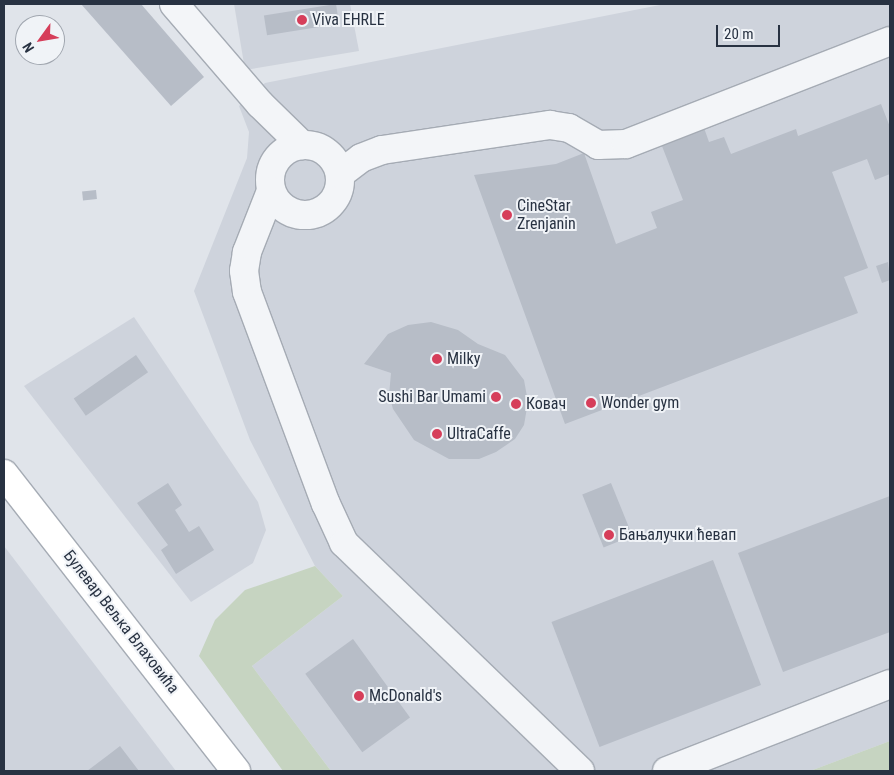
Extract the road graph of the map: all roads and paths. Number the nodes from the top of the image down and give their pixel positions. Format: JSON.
{"nodes":[{"id":1,"x":174,"y":4,"type":"edge"},
{"id":2,"x":890,"y":42,"type":"edge"},
{"id":3,"x":301,"y":150,"type":"junction"},
{"id":4,"x":382,"y":150,"type":"junction"},
{"id":5,"x":340,"y":174,"type":"junction"},
{"id":6,"x":278,"y":200,"type":"junction"},
{"id":7,"x":4,"y":474,"type":"edge"},
{"id":8,"x":890,"y":684,"type":"edge"},
{"id":9,"x":236,"y":771,"type":"edge"},
{"id":10,"x":580,"y":771,"type":"edge"},
{"id":11,"x":668,"y":771,"type":"edge"}],
"edges":[{"from":1,"to":3,"type":"street"},
{"from":2,"to":4,"type":"street"},
{"from":3,"to":4,"type":"street"},
{"from":3,"to":5,"type":"street"},
{"from":3,"to":6,"type":"street"},
{"from":4,"to":5,"type":"street"},
{"from":5,"to":6,"type":"street"},
{"from":6,"to":10,"type":"street"},
{"from":7,"to":9,"type":"main road","name":"Булевар Вељка Влаховића"},
{"from":8,"to":11,"type":"street"}]}
